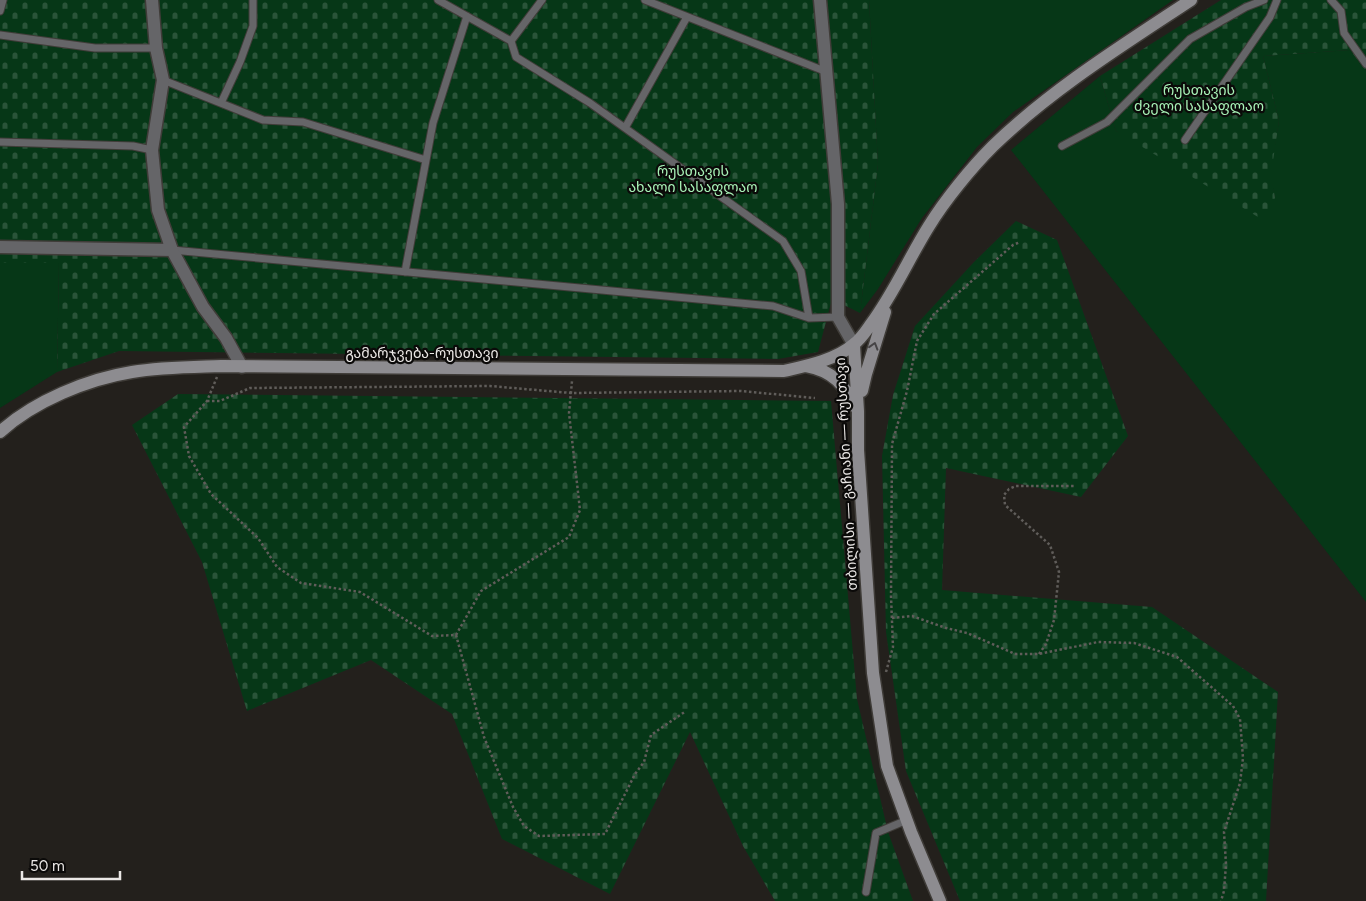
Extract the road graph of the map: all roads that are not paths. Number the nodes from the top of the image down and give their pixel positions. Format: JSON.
{"nodes":[{"id":1,"x":3,"y":0,"type":"edge"},
{"id":2,"x":152,"y":0,"type":"edge"},
{"id":3,"x":253,"y":0,"type":"edge"},
{"id":4,"x":438,"y":0,"type":"edge"},
{"id":5,"x":542,"y":0,"type":"edge"},
{"id":6,"x":645,"y":0,"type":"edge"},
{"id":7,"x":820,"y":0,"type":"edge"},
{"id":8,"x":1191,"y":0,"type":"edge"},
{"id":9,"x":1264,"y":0,"type":"edge"},
{"id":10,"x":1277,"y":0,"type":"edge"},
{"id":11,"x":1331,"y":0,"type":"edge"},
{"id":12,"x":0,"y":11,"type":"edge"},
{"id":13,"x":467,"y":16,"type":"junction"},
{"id":14,"x":687,"y":17,"type":"junction"},
{"id":15,"x":0,"y":35,"type":"edge"},
{"id":16,"x":511,"y":41,"type":"junction"},
{"id":17,"x":156,"y":48,"type":"junction"},
{"id":18,"x":1366,"y":64,"type":"edge"},
{"id":19,"x":827,"y":72,"type":"junction"},
{"id":20,"x":163,"y":80,"type":"junction"},
{"id":21,"x":221,"y":104,"type":"junction"},
{"id":22,"x":625,"y":128,"type":"junction"},
{"id":23,"x":1185,"y":140,"type":"dead end"},
{"id":24,"x":0,"y":142,"type":"edge"},
{"id":25,"x":1062,"y":146,"type":"dead end"},
{"id":26,"x":152,"y":150,"type":"junction"},
{"id":27,"x":426,"y":160,"type":"junction"},
{"id":28,"x":0,"y":247,"type":"edge"},
{"id":29,"x":172,"y":250,"type":"junction"},
{"id":30,"x":406,"y":272,"type":"junction"},
{"id":31,"x":893,"y":290,"type":"junction"},
{"id":32,"x":809,"y":318,"type":"junction"},
{"id":33,"x":838,"y":318,"type":"junction"},
{"id":34,"x":854,"y":345,"type":"junction"},
{"id":35,"x":805,"y":366,"type":"junction"},
{"id":36,"x":242,"y":367,"type":"junction"},
{"id":37,"x":858,"y":411,"type":"junction"},
{"id":38,"x":0,"y":432,"type":"edge"},
{"id":39,"x":907,"y":820,"type":"junction"},
{"id":40,"x":866,"y":892,"type":"dead end"},
{"id":41,"x":940,"y":901,"type":"edge"}],
"edges":[{"from":1,"to":12,"type":"lane"},
{"from":2,"to":17,"type":"street"},
{"from":3,"to":21,"type":"lane"},
{"from":4,"to":13,"type":"lane"},
{"from":5,"to":16,"type":"lane"},
{"from":6,"to":14,"type":"lane"},
{"from":7,"to":19,"type":"street"},
{"from":8,"to":31,"type":"main road","name":"თბილისი — გაჩიანი — რუსთავი"},
{"from":9,"to":25,"type":"lane"},
{"from":10,"to":23,"type":"lane"},
{"from":11,"to":18,"type":"lane"},
{"from":13,"to":16,"type":"lane"},
{"from":13,"to":27,"type":"lane"},
{"from":14,"to":19,"type":"lane"},
{"from":14,"to":22,"type":"lane"},
{"from":15,"to":17,"type":"lane"},
{"from":16,"to":22,"type":"lane"},
{"from":17,"to":20,"type":"street"},
{"from":19,"to":33,"type":"street"},
{"from":20,"to":21,"type":"lane"},
{"from":20,"to":26,"type":"street"},
{"from":21,"to":27,"type":"lane"},
{"from":22,"to":32,"type":"lane"},
{"from":24,"to":26,"type":"lane"},
{"from":26,"to":29,"type":"street"},
{"from":27,"to":30,"type":"lane"},
{"from":28,"to":29,"type":"street"},
{"from":29,"to":30,"type":"lane"},
{"from":29,"to":36,"type":"street"},
{"from":30,"to":32,"type":"lane"},
{"from":31,"to":34,"type":"main road","name":"თბილისი — გაჩიანი — რუსთავი"},
{"from":37,"to":31,"type":"main road","one_way":true},
{"from":32,"to":33,"type":"lane"},
{"from":33,"to":34,"type":"street"},
{"from":34,"to":35,"type":"main road","name":"გამარჯვება-რუსთავი"},
{"from":34,"to":37,"type":"main road","name":"თბილისი — გაჩიანი — რუსთავი"},
{"from":35,"to":36,"type":"main road","name":"გამარჯვება-რუსთავი"},
{"from":35,"to":37,"type":"main road"},
{"from":36,"to":38,"type":"main road","name":"გამარჯვება-რუსთავი"},
{"from":37,"to":39,"type":"main road","name":"თბილისი — გაჩიანი — რუსთავი"},
{"from":39,"to":40,"type":"lane"},
{"from":39,"to":41,"type":"main road","name":"თბილისი — გაჩიანი — რუსთავი"}]}
